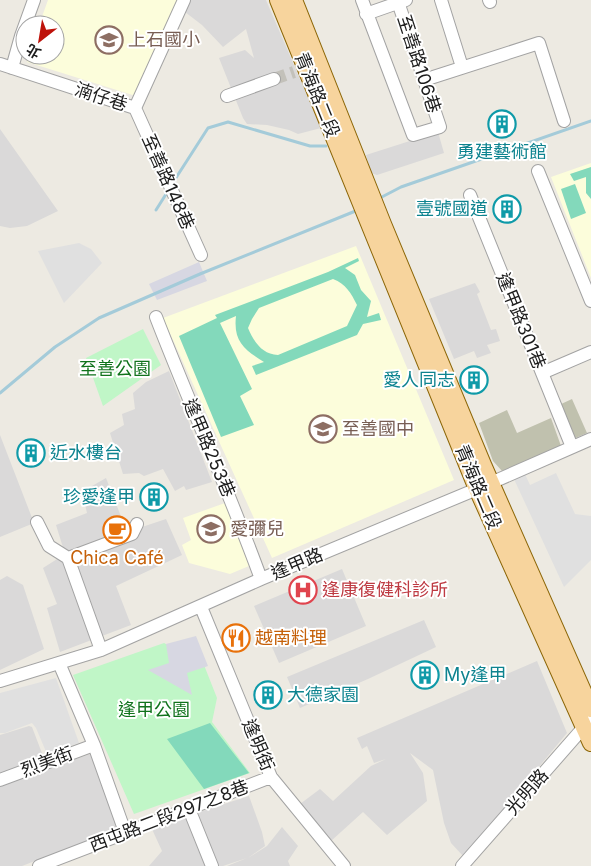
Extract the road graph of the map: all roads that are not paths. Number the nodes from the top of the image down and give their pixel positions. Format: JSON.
{"nodes":[{"id":1,"x":34,"y":0,"type":"edge"},
{"id":2,"x":184,"y":0,"type":"edge"},
{"id":3,"x":278,"y":0,"type":"edge"},
{"id":4,"x":294,"y":0,"type":"edge"},
{"id":5,"x":362,"y":0,"type":"edge"},
{"id":6,"x":441,"y":0,"type":"edge"},
{"id":7,"x":402,"y":1,"type":"edge"},
{"id":8,"x":366,"y":14,"type":"junction"},
{"id":9,"x":6,"y":66,"type":"edge"},
{"id":10,"x":462,"y":67,"type":"junction"},
{"id":11,"x":274,"y":79,"type":"tunnel mouth"},
{"id":12,"x":424,"y":80,"type":"junction"},
{"id":13,"x":227,"y":96,"type":"dead end"},
{"id":14,"x":135,"y":108,"type":"junction"},
{"id":15,"x":564,"y":121,"type":"dead end"},
{"id":16,"x":538,"y":171,"type":"dead end"},
{"id":17,"x":362,"y":188,"type":"junction"},
{"id":18,"x":470,"y":195,"type":"dead end"},
{"id":19,"x":201,"y":255,"type":"dead end"},
{"id":20,"x":591,"y":300,"type":"edge"},
{"id":21,"x":156,"y":317,"type":"dead end"},
{"id":22,"x":591,"y":352,"type":"edge"},
{"id":23,"x":542,"y":374,"type":"junction"},
{"id":24,"x":591,"y":439,"type":"edge"},
{"id":25,"x":572,"y":447,"type":"junction"},
{"id":26,"x":484,"y":486,"type":"junction"},
{"id":27,"x":37,"y":522,"type":"dead end"},
{"id":28,"x":137,"y":524,"type":"dead end"},
{"id":29,"x":68,"y":558,"type":"junction"},
{"id":30,"x":261,"y":579,"type":"junction"},
{"id":31,"x":201,"y":607,"type":"junction"},
{"id":32,"x":101,"y":650,"type":"junction"},
{"id":33,"x":59,"y":663,"type":"junction"},
{"id":34,"x":0,"y":681,"type":"edge"},
{"id":35,"x":591,"y":709,"type":"edge"},
{"id":36,"x":587,"y":723,"type":"edge"},
{"id":37,"x":591,"y":743,"type":"edge"},
{"id":38,"x":94,"y":745,"type":"junction"},
{"id":39,"x":271,"y":777,"type":"junction"},
{"id":40,"x":0,"y":780,"type":"edge"},
{"id":41,"x":189,"y":809,"type":"junction"},
{"id":42,"x":125,"y":832,"type":"junction"},
{"id":43,"x":39,"y":866,"type":"edge"},
{"id":44,"x":212,"y":866,"type":"edge"},
{"id":45,"x":344,"y":866,"type":"edge"},
{"id":46,"x":462,"y":866,"type":"edge"}],
"edges":[{"from":1,"to":9,"type":"street"},
{"from":2,"to":14,"type":"street","name":"湳仔巷"},
{"from":3,"to":17,"type":"main road","name":"青海路二段"},
{"from":4,"to":17,"type":"main road","name":"青海路二段"},
{"from":5,"to":8,"type":"street"},
{"from":6,"to":10,"type":"street"},
{"from":7,"to":8,"type":"street"},
{"from":7,"to":12,"type":"street","name":"至善路106巷"},
{"from":8,"to":12,"type":"street","name":"至善路106巷"},
{"from":9,"to":14,"type":"street","name":"湳仔巷"},
{"from":10,"to":12,"type":"street"},
{"from":10,"to":15,"type":"street"},
{"from":11,"to":13,"type":"street"},
{"from":14,"to":19,"type":"street","name":"至善路148巷"},
{"from":16,"to":20,"type":"street"},
{"from":17,"to":26,"type":"main road","name":"青海路二段"},
{"from":18,"to":23,"type":"street","name":"逢甲路301巷"},
{"from":21,"to":30,"type":"street","name":"逢甲路253巷"},
{"from":22,"to":23,"type":"street"},
{"from":23,"to":25,"type":"street","name":"逢甲路301巷"},
{"from":24,"to":25,"type":"street","name":"逢甲路"},
{"from":25,"to":26,"type":"street","name":"逢甲路"},
{"from":26,"to":30,"type":"street","name":"逢甲路"},
{"from":26,"to":35,"type":"main road","name":"青海路二段"},
{"from":26,"to":36,"type":"main road","name":"青海路二段"},
{"from":27,"to":29,"type":"street"},
{"from":28,"to":29,"type":"street"},
{"from":29,"to":32,"type":"street"},
{"from":30,"to":31,"type":"street","name":"逢甲路"},
{"from":31,"to":32,"type":"street","name":"逢甲路"},
{"from":31,"to":39,"type":"street","name":"逢明街"},
{"from":32,"to":33,"type":"street","name":"逢甲路"},
{"from":33,"to":34,"type":"street","name":"逢甲路"},
{"from":33,"to":38,"type":"street"},
{"from":36,"to":37,"type":"main road","name":"青海路二段"},
{"from":36,"to":46,"type":"street","name":"光明路"},
{"from":38,"to":40,"type":"street","name":"烈美街"},
{"from":38,"to":42,"type":"street"},
{"from":39,"to":41,"type":"street","name":"西屯路二段297之8巷"},
{"from":39,"to":45,"type":"street","name":"逢明街"},
{"from":41,"to":42,"type":"street","name":"西屯路二段297之8巷"},
{"from":41,"to":44,"type":"street"},
{"from":42,"to":43,"type":"street","name":"西屯路二段297之8巷"}]}
